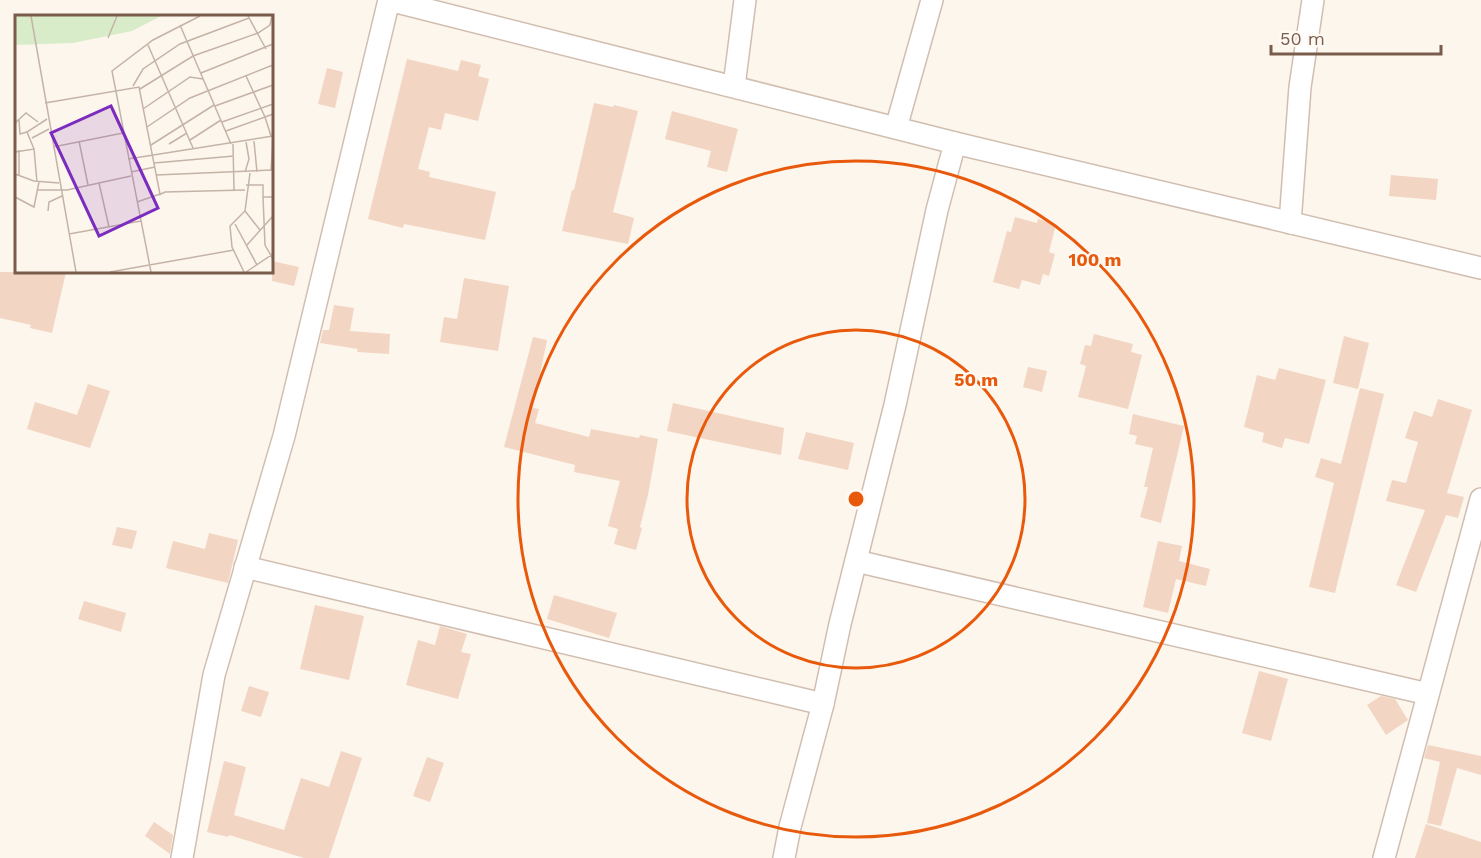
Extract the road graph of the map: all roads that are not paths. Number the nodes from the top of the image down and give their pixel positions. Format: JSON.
{"nodes":[{"id":1,"x":389,"y":0,"type":"edge"},
{"id":2,"x":745,"y":0,"type":"edge"},
{"id":3,"x":932,"y":0,"type":"edge"},
{"id":4,"x":1313,"y":0,"type":"edge"},
{"id":5,"x":734,"y":86,"type":"junction"},
{"id":6,"x":896,"y":128,"type":"junction"},
{"id":7,"x":955,"y":143,"type":"junction"},
{"id":8,"x":1290,"y":223,"type":"junction"},
{"id":9,"x":1481,"y":268,"type":"edge"},
{"id":10,"x":1481,"y":499,"type":"edge"},
{"id":11,"x":856,"y":561,"type":"junction"},
{"id":12,"x":245,"y":567,"type":"junction"},
{"id":13,"x":1428,"y":694,"type":"junction"},
{"id":14,"x":824,"y":704,"type":"junction"},
{"id":15,"x":182,"y":858,"type":"edge"},
{"id":16,"x":784,"y":858,"type":"edge"},
{"id":17,"x":1384,"y":858,"type":"edge"}],
"edges":[{"from":1,"to":5,"type":"street"},
{"from":1,"to":12,"type":"street"},
{"from":2,"to":5,"type":"street"},
{"from":3,"to":6,"type":"street"},
{"from":4,"to":8,"type":"street"},
{"from":5,"to":6,"type":"street"},
{"from":6,"to":7,"type":"street"},
{"from":7,"to":8,"type":"street"},
{"from":7,"to":11,"type":"street"},
{"from":8,"to":9,"type":"street"},
{"from":10,"to":13,"type":"street"},
{"from":11,"to":13,"type":"street"},
{"from":11,"to":14,"type":"street"},
{"from":12,"to":14,"type":"street"},
{"from":12,"to":15,"type":"street"},
{"from":13,"to":17,"type":"street"},
{"from":14,"to":16,"type":"street"}]}
